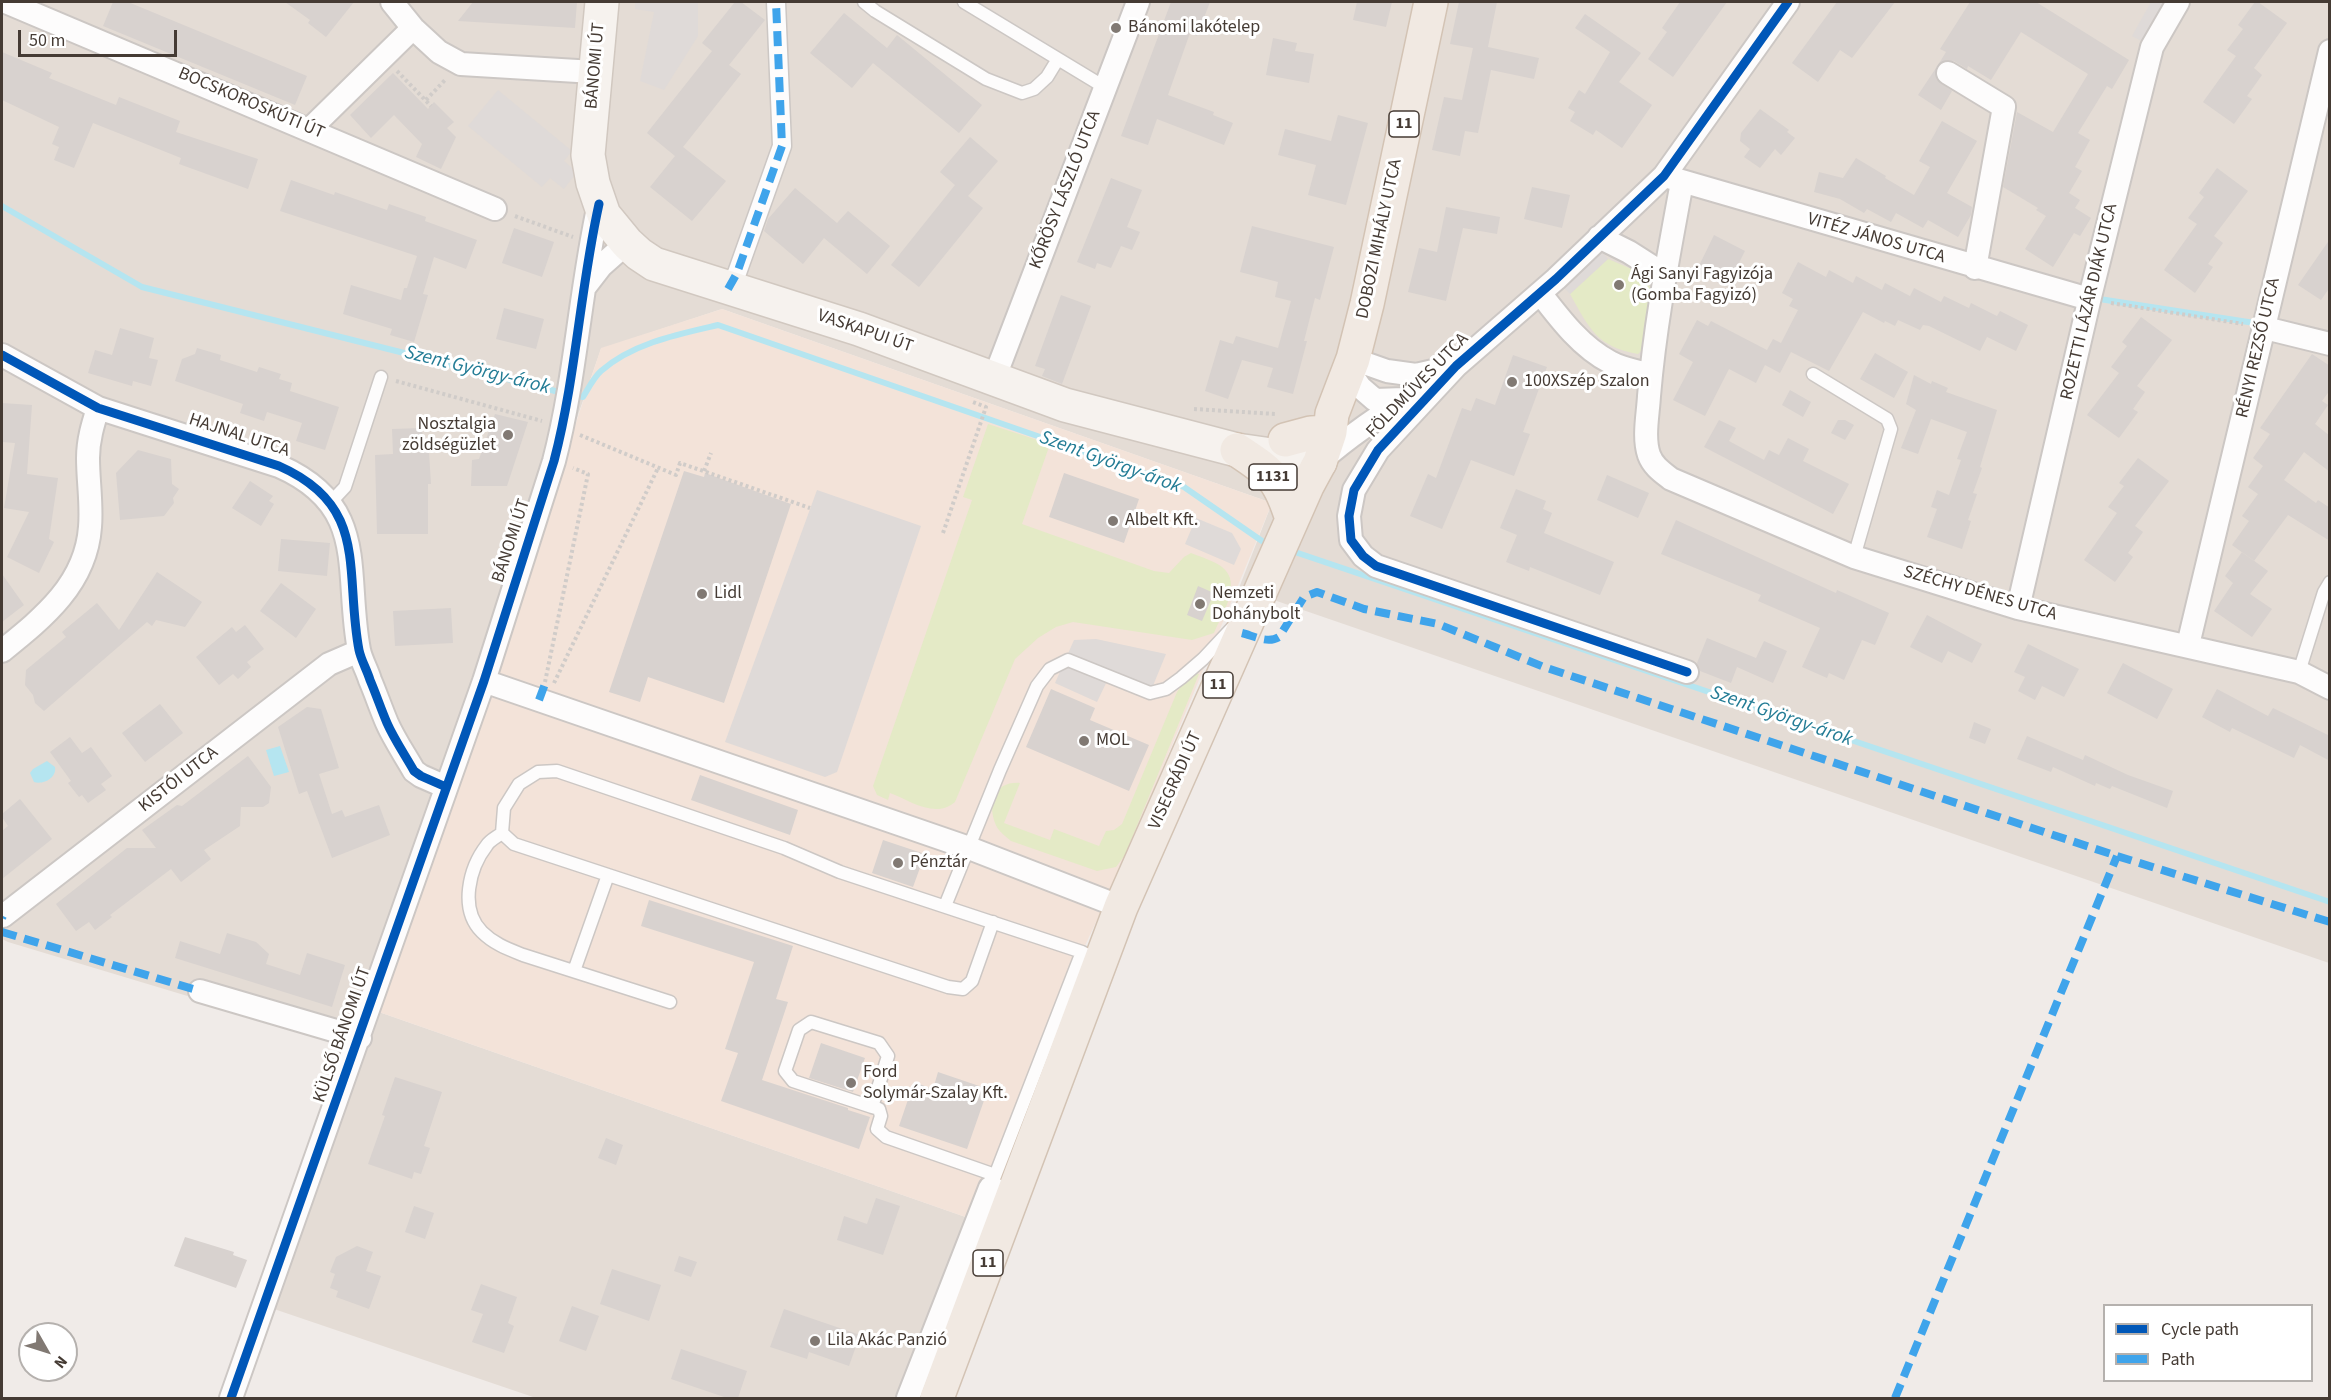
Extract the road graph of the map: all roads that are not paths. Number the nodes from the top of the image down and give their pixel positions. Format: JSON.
{"nodes":[{"id":1,"x":6,"y":2,"type":"edge"},
{"id":2,"x":392,"y":2,"type":"edge"},
{"id":3,"x":602,"y":2,"type":"edge"},
{"id":4,"x":776,"y":2,"type":"edge"},
{"id":5,"x":864,"y":2,"type":"edge"},
{"id":6,"x":964,"y":2,"type":"edge"},
{"id":7,"x":1138,"y":2,"type":"edge"},
{"id":8,"x":1431,"y":2,"type":"edge"},
{"id":9,"x":1788,"y":2,"type":"edge"},
{"id":10,"x":2178,"y":2,"type":"edge"},
{"id":11,"x":414,"y":28,"type":"junction"},
{"id":12,"x":2330,"y":51,"type":"edge"},
{"id":13,"x":1058,"y":59,"type":"junction"},
{"id":14,"x":594,"y":72,"type":"junction"},
{"id":15,"x":1948,"y":74,"type":"dead end"},
{"id":16,"x":1106,"y":88,"type":"junction"},
{"id":17,"x":310,"y":129,"type":"junction"},
{"id":18,"x":1673,"y":179,"type":"junction"},
{"id":19,"x":599,"y":204,"type":"junction"},
{"id":20,"x":495,"y":209,"type":"road end"},
{"id":21,"x":1599,"y":237,"type":"junction"},
{"id":22,"x":627,"y":243,"type":"junction"},
{"id":23,"x":1975,"y":268,"type":"junction"},
{"id":24,"x":1665,"y":275,"type":"junction"},
{"id":25,"x":583,"y":289,"type":"junction"},
{"id":26,"x":728,"y":289,"type":"junction"},
{"id":27,"x":1540,"y":293,"type":"junction"},
{"id":28,"x":2089,"y":300,"type":"junction"},
{"id":29,"x":2265,"y":328,"type":"junction"},
{"id":30,"x":2330,"y":344,"type":"edge"},
{"id":31,"x":2,"y":355,"type":"edge"},
{"id":32,"x":1351,"y":365,"type":"junction"},
{"id":33,"x":1456,"y":366,"type":"junction"},
{"id":34,"x":1813,"y":374,"type":"dead end"},
{"id":35,"x":1651,"y":375,"type":"junction"},
{"id":36,"x":381,"y":377,"type":"road end"},
{"id":37,"x":990,"y":393,"type":"junction"},
{"id":38,"x":1406,"y":399,"type":"junction"},
{"id":39,"x":98,"y":408,"type":"junction"},
{"id":40,"x":1154,"y":428,"type":"junction"},
{"id":41,"x":1325,"y":447,"type":"junction"},
{"id":42,"x":1237,"y":450,"type":"junction"},
{"id":43,"x":1650,"y":456,"type":"joint"},
{"id":44,"x":330,"y":503,"type":"junction"},
{"id":45,"x":1284,"y":537,"type":"junction"},
{"id":46,"x":1854,"y":557,"type":"junction"},
{"id":47,"x":2330,"y":582,"type":"edge"},
{"id":48,"x":1255,"y":603,"type":"junction"},
{"id":49,"x":2018,"y":608,"type":"junction"},
{"id":50,"x":2188,"y":645,"type":"junction"},
{"id":51,"x":2,"y":651,"type":"edge"},
{"id":52,"x":359,"y":651,"type":"junction"},
{"id":53,"x":1687,"y":672,"type":"dead end"},
{"id":54,"x":2299,"y":672,"type":"junction"},
{"id":55,"x":484,"y":681,"type":"junction"},
{"id":56,"x":2330,"y":688,"type":"edge"},
{"id":57,"x":446,"y":787,"type":"junction"},
{"id":58,"x":502,"y":833,"type":"junction"},
{"id":59,"x":969,"y":848,"type":"junction"},
{"id":60,"x":608,"y":875,"type":"junction"},
{"id":61,"x":945,"y":906,"type":"junction"},
{"id":62,"x":1121,"y":907,"type":"junction"},
{"id":63,"x":3,"y":916,"type":"edge"},
{"id":64,"x":993,"y":922,"type":"junction"},
{"id":65,"x":1091,"y":956,"type":"junction"},
{"id":66,"x":574,"y":971,"type":"junction"},
{"id":67,"x":200,"y":991,"type":"dead end"},
{"id":68,"x":670,"y":1002,"type":"dead end"},
{"id":69,"x":360,"y":1038,"type":"junction"},
{"id":70,"x":872,"y":1107,"type":"junction"},
{"id":71,"x":999,"y":1186,"type":"junction"},
{"id":72,"x":231,"y":1398,"type":"edge"},
{"id":73,"x":908,"y":1398,"type":"edge"},
{"id":74,"x":937,"y":1398,"type":"edge"}],
"edges":[{"from":1,"to":17,"type":"street","name":"BOCSKOROSKÚTI ÚT"},
{"from":2,"to":11,"type":"street"},
{"from":3,"to":14,"type":"main road","name":"BÁNOMI ÚT","number":"1131"},
{"from":4,"to":26,"type":"street"},
{"from":5,"to":13,"type":"lane"},
{"from":6,"to":13,"type":"lane"},
{"from":7,"to":16,"type":"street","name":"KŐRÖSY LÁSZLÓ UTCA"},
{"from":8,"to":32,"type":"main road","name":"DOBOZI MIHÁLY UTCA","number":"11"},
{"from":9,"to":18,"type":"street","name":"FÖLDMŰVES UTCA"},
{"from":10,"to":28,"type":"street","name":"ROZETTI LÁZÁR DIÁK UTCA"},
{"from":11,"to":14,"type":"street"},
{"from":11,"to":17,"type":"street"},
{"from":12,"to":29,"type":"street","name":"RÉNYI REZSŐ UTCA"},
{"from":13,"to":16,"type":"lane"},
{"from":14,"to":19,"type":"main road","name":"BÁNOMI ÚT","number":"1131"},
{"from":15,"to":23,"type":"street"},
{"from":16,"to":37,"type":"street","name":"KŐRÖSY LÁSZLÓ UTCA"},
{"from":17,"to":20,"type":"street","name":"BOCSKOROSKÚTI ÚT"},
{"from":18,"to":21,"type":"street","name":"FÖLDMŰVES UTCA"},
{"from":18,"to":23,"type":"street","name":"VITÉZ JÁNOS UTCA"},
{"from":18,"to":24,"type":"street","name":"FÖLDMŰVES UTCA"},
{"from":19,"to":22,"type":"main road","name":"VASKAPUI ÚT","number":"1131"},
{"from":19,"to":25,"type":"street","name":"BÁNOMI ÚT"},
{"from":21,"to":24,"type":"street"},
{"from":21,"to":27,"type":"street","name":"FÖLDMŰVES UTCA"},
{"from":22,"to":25,"type":"street"},
{"from":22,"to":26,"type":"main road","name":"VASKAPUI ÚT","number":"1131"},
{"from":23,"to":28,"type":"street","name":"VITÉZ JÁNOS UTCA"},
{"from":24,"to":35,"type":"street","name":"FÖLDMŰVES UTCA"},
{"from":25,"to":55,"type":"street","name":"BÁNOMI ÚT"},
{"from":26,"to":37,"type":"main road","name":"VASKAPUI ÚT","number":"1131"},
{"from":27,"to":33,"type":"street","name":"FÖLDMŰVES UTCA"},
{"from":27,"to":35,"type":"street"},
{"from":28,"to":49,"type":"street","name":"ROZETTI LÁZÁR DIÁK UTCA"},
{"from":29,"to":30,"type":"street"},
{"from":29,"to":50,"type":"street","name":"RÉNYI REZSŐ UTCA"},
{"from":31,"to":39,"type":"street","name":"HAJNAL UTCA"},
{"from":32,"to":33,"type":"street","name":"FÖLDMŰVES UTCA"},
{"from":32,"to":38,"type":"street","name":"FÖLDMŰVES UTCA"},
{"from":32,"to":41,"type":"main road","name":"DOBOZI MIHÁLY UTCA","number":"11"},
{"from":33,"to":38,"type":"street","name":"FÖLDMŰVES UTCA"},
{"from":33,"to":53,"type":"street","name":"FÖLDMŰVES UTCA"},
{"from":34,"to":46,"type":"lane"},
{"from":35,"to":43,"type":"street","name":"FÖLDMŰVES UTCA"},
{"from":36,"to":44,"type":"lane"},
{"from":37,"to":40,"type":"main road","name":"VASKAPUI ÚT","number":"1131"},
{"from":38,"to":41,"type":"street","name":"FÖLDMŰVES UTCA"},
{"from":39,"to":44,"type":"street","name":"HAJNAL UTCA"},
{"from":39,"to":51,"type":"street"},
{"from":40,"to":41,"type":"main road","name":"VASKAPUI ÚT","number":"1131"},
{"from":40,"to":42,"type":"main road","name":"VASKAPUI ÚT","number":"1131"},
{"from":41,"to":42,"type":"main road","name":"VASKAPUI ÚT","number":"1131"},
{"from":41,"to":45,"type":"main road","name":"DOBOZI MIHÁLY UTCA","number":"11"},
{"from":42,"to":45,"type":"main road","number":"1131"},
{"from":43,"to":46,"type":"street","name":"SZÉCHY DÉNES UTCA"},
{"from":44,"to":52,"type":"street","name":"HAJNAL UTCA"},
{"from":45,"to":48,"type":"main road","name":"DOBOZI MIHÁLY UTCA","number":"11"},
{"from":46,"to":49,"type":"street","name":"SZÉCHY DÉNES UTCA"},
{"from":47,"to":54,"type":"lane"},
{"from":48,"to":59,"type":"lane"},
{"from":48,"to":62,"type":"main road","name":"VISEGRÁDI ÚT","number":"11"},
{"from":49,"to":50,"type":"street","name":"SZÉCHY DÉNES UTCA"},
{"from":50,"to":54,"type":"street","name":"SZÉCHY DÉNES UTCA"},
{"from":52,"to":57,"type":"street","name":"HAJNAL UTCA"},
{"from":52,"to":63,"type":"street","name":"KISTÓI UTCA"},
{"from":54,"to":56,"type":"street","name":"SZÉCHY DÉNES UTCA"},
{"from":55,"to":57,"type":"street","name":"KÜLSŐ BÁNOMI ÚT"},
{"from":55,"to":59,"type":"street"},
{"from":57,"to":69,"type":"street","name":"KÜLSŐ BÁNOMI ÚT"},
{"from":58,"to":60,"type":"lane"},
{"from":58,"to":61,"type":"lane"},
{"from":58,"to":66,"type":"lane"},
{"from":59,"to":61,"type":"lane"},
{"from":59,"to":62,"type":"street"},
{"from":60,"to":64,"type":"lane"},
{"from":60,"to":66,"type":"lane"},
{"from":61,"to":64,"type":"lane"},
{"from":62,"to":65,"type":"main road","name":"VISEGRÁDI ÚT","number":"11"},
{"from":64,"to":65,"type":"lane"},
{"from":65,"to":71,"type":"main road","name":"VISEGRÁDI ÚT","number":"11"},
{"from":66,"to":68,"type":"lane"},
{"from":67,"to":69,"type":"street"},
{"from":69,"to":72,"type":"street","name":"KÜLSŐ BÁNOMI ÚT"},
{"from":70,"to":70,"type":"lane"},
{"from":70,"to":71,"type":"lane"},
{"from":71,"to":73,"type":"street","name":"VISEGRÁDI ÚT"},
{"from":71,"to":74,"type":"main road","name":"VISEGRÁDI ÚT","number":"11"}]}
